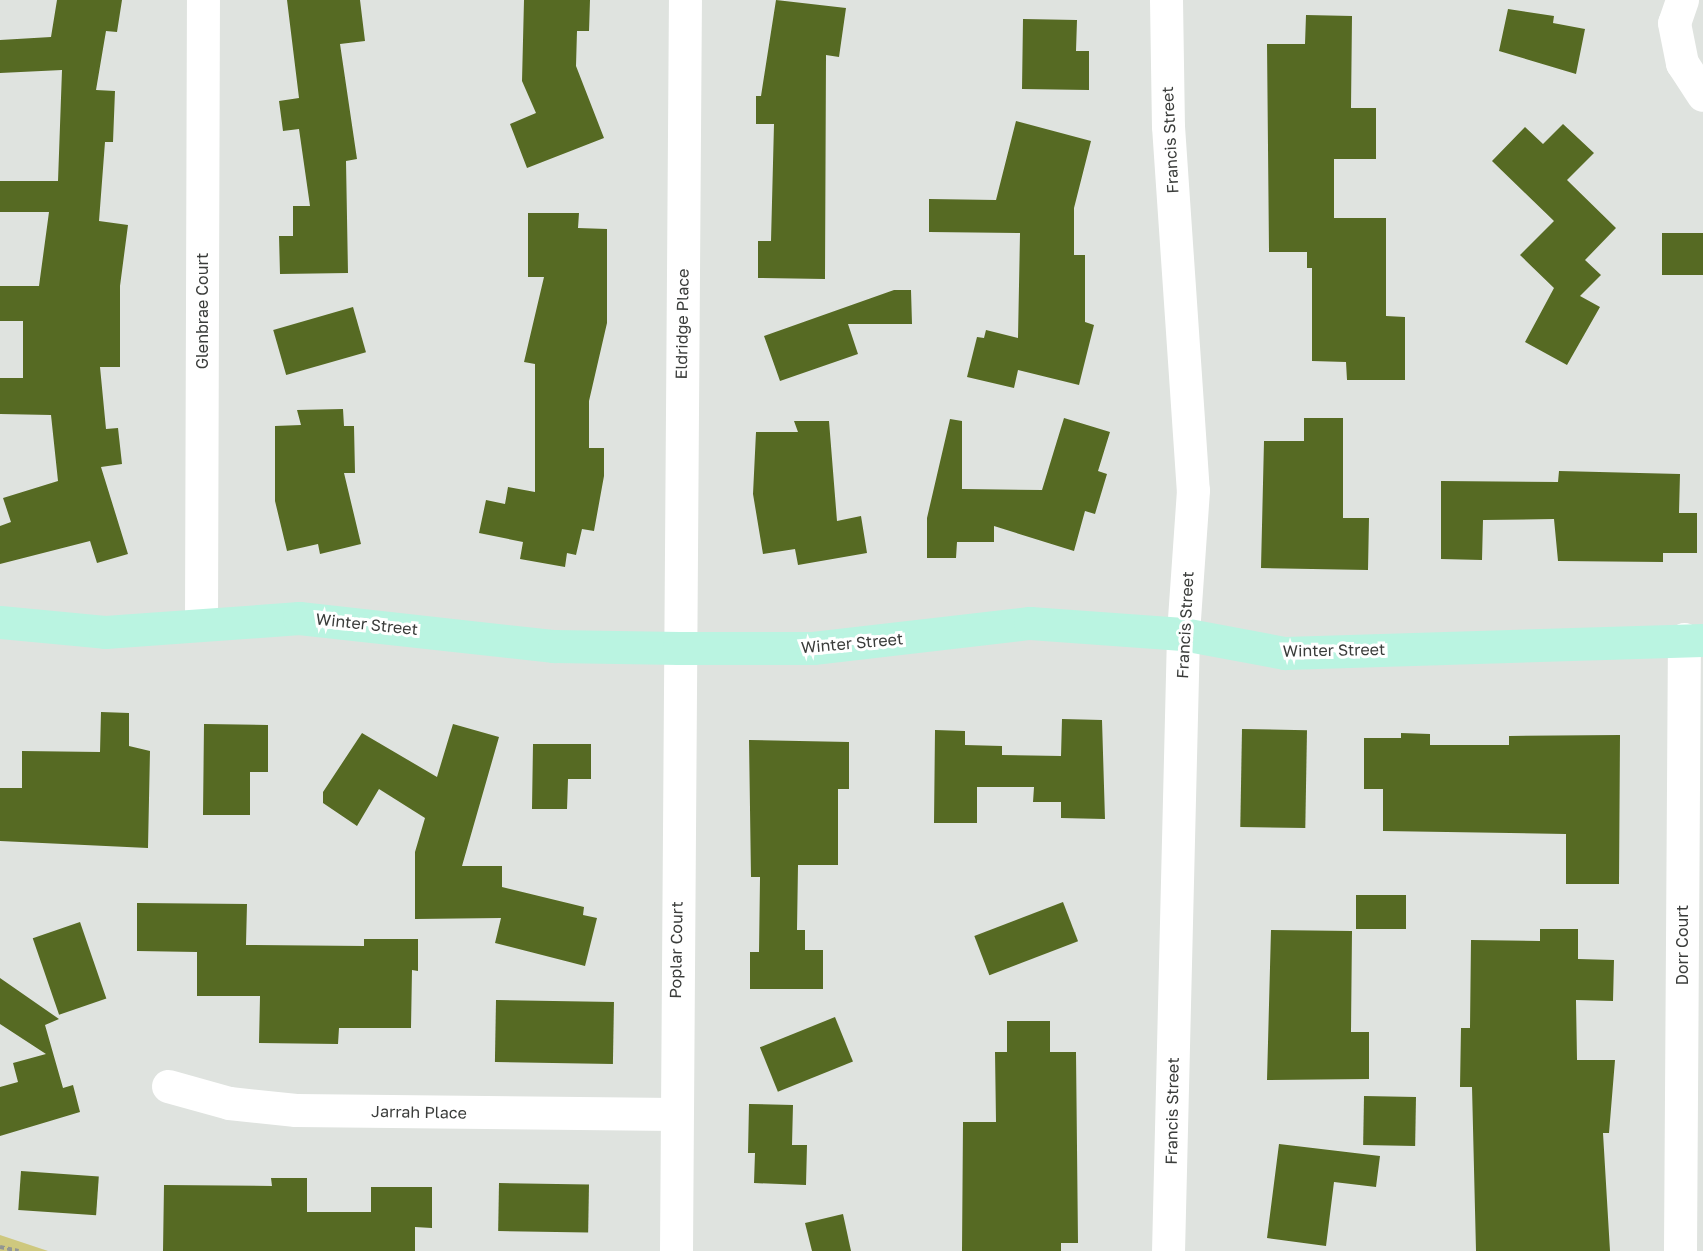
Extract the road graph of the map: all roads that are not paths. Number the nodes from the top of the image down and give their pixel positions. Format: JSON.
{"nodes":[{"id":1,"x":203,"y":0,"type":"edge"},
{"id":2,"x":685,"y":0,"type":"edge"},
{"id":3,"x":1166,"y":0,"type":"edge"},
{"id":4,"x":1682,"y":0,"type":"edge"},
{"id":5,"x":1703,"y":95,"type":"edge"},
{"id":6,"x":0,"y":622,"type":"edge"},
{"id":7,"x":201,"y":622,"type":"junction"},
{"id":8,"x":1183,"y":634,"type":"junction"},
{"id":9,"x":1694,"y":639,"type":"edge"},
{"id":10,"x":679,"y":648,"type":"junction"},
{"id":11,"x":168,"y":1086,"type":"dead end"},
{"id":12,"x":674,"y":1114,"type":"junction"},
{"id":13,"x":676,"y":1251,"type":"edge"},
{"id":14,"x":1168,"y":1251,"type":"edge"},
{"id":15,"x":1680,"y":1251,"type":"edge"}],
"edges":[{"from":1,"to":7,"type":"street","name":"Glenbrae Court"},
{"from":2,"to":10,"type":"street","name":"Eldridge Place"},
{"from":3,"to":8,"type":"street","name":"Francis Street"},
{"from":4,"to":5,"type":"street"},
{"from":6,"to":7,"type":"street","name":"Winter Street"},
{"from":7,"to":10,"type":"street","name":"Winter Street"},
{"from":8,"to":9,"type":"street","name":"Winter Street"},
{"from":8,"to":10,"type":"street","name":"Winter Street"},
{"from":8,"to":14,"type":"street","name":"Francis Street"},
{"from":9,"to":15,"type":"street","name":"Dorr Court"},
{"from":10,"to":12,"type":"street","name":"Poplar Court"},
{"from":11,"to":12,"type":"street","name":"Jarrah Place"},
{"from":12,"to":13,"type":"street","name":"Poplar Court"}]}
